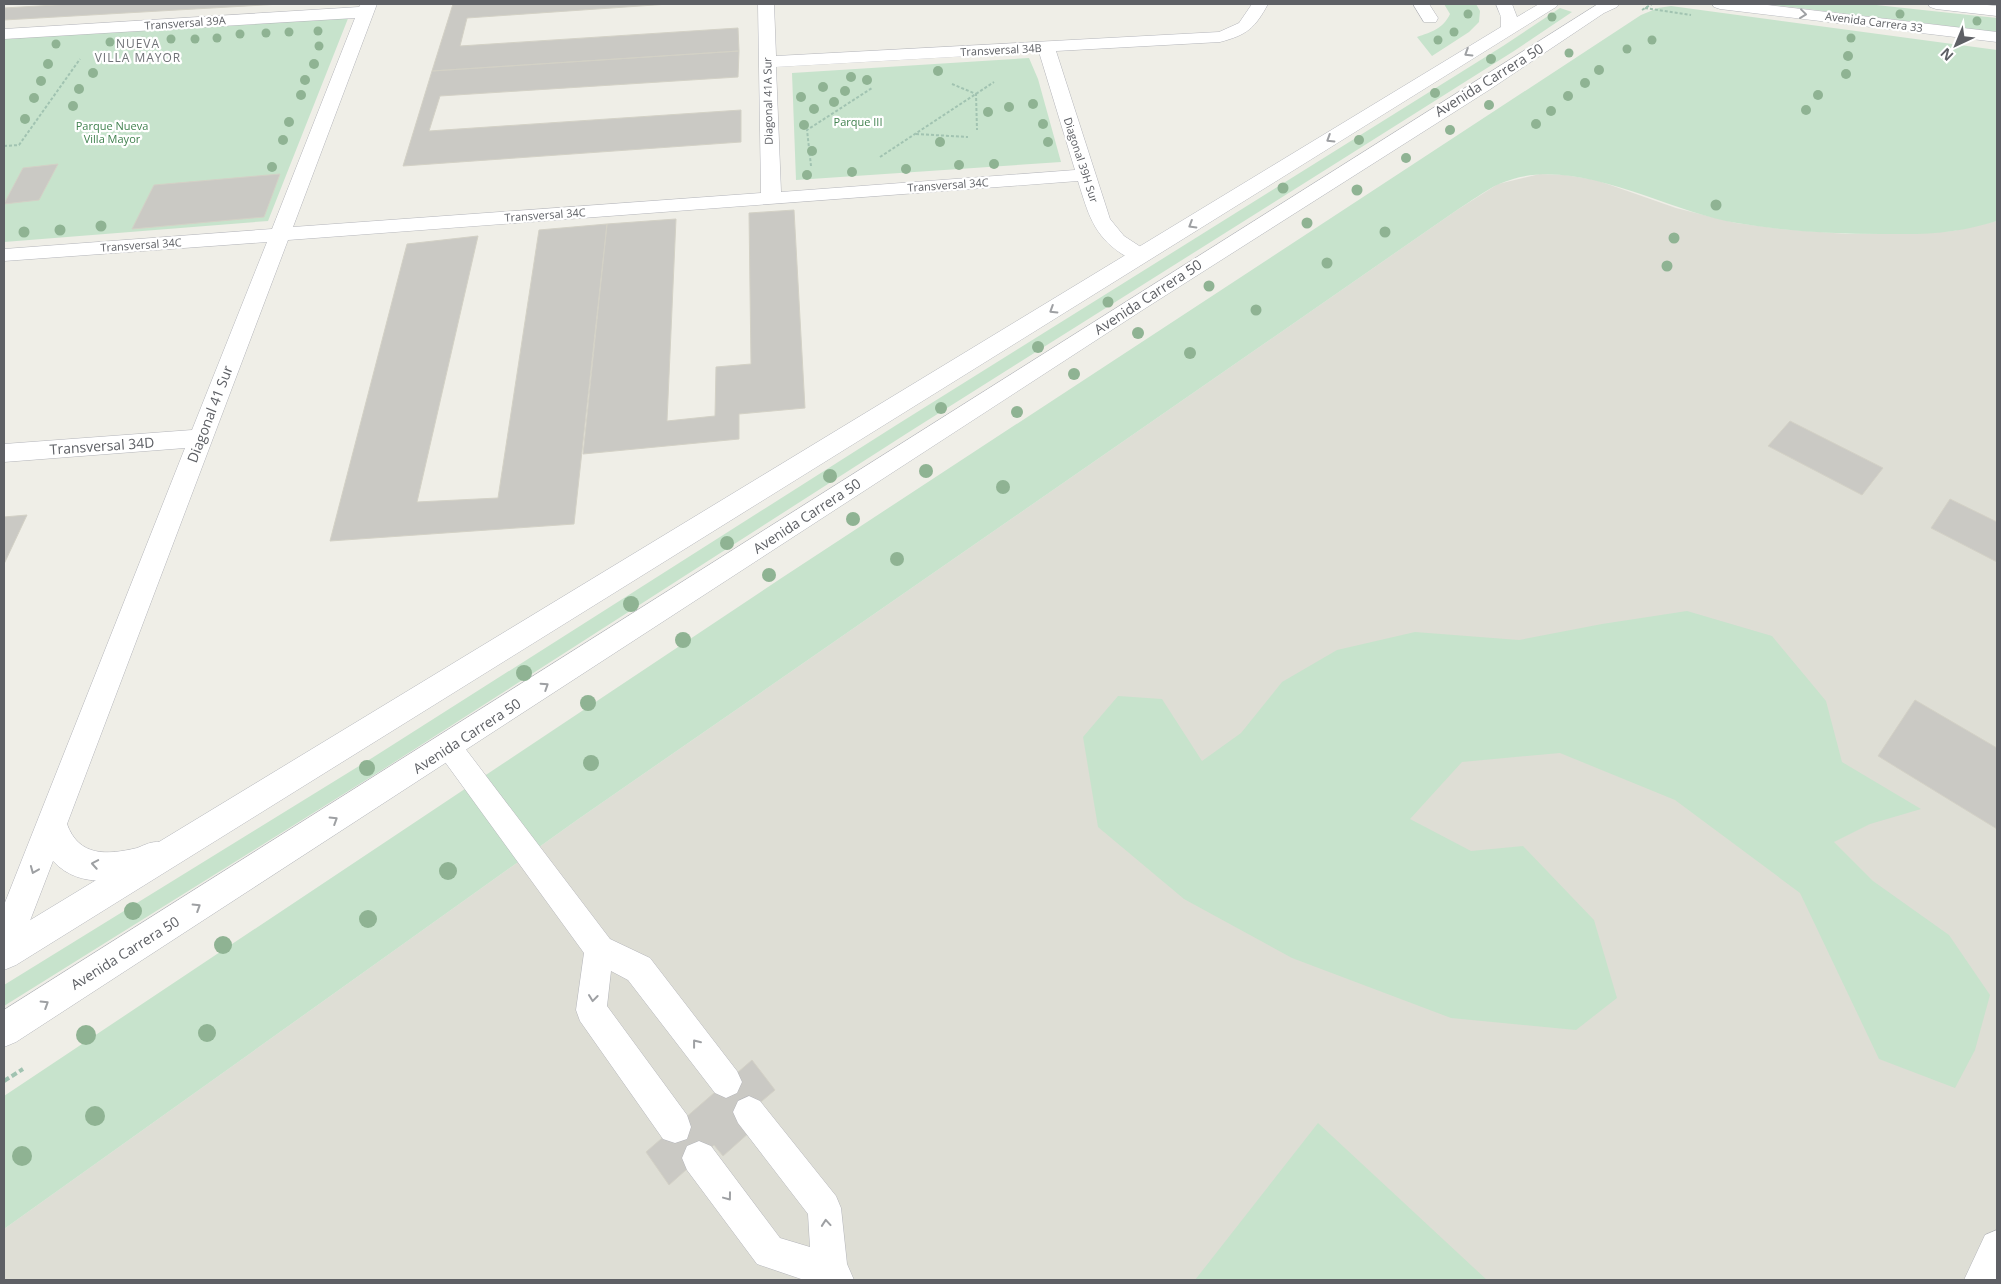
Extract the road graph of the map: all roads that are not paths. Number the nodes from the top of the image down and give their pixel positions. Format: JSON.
{"nodes":[{"id":1,"x":766,"y":4,"type":"edge"},
{"id":2,"x":1260,"y":4,"type":"edge"},
{"id":3,"x":1504,"y":4,"type":"edge"},
{"id":4,"x":1550,"y":4,"type":"edge"},
{"id":5,"x":1611,"y":4,"type":"edge"},
{"id":6,"x":1720,"y":4,"type":"edge"},
{"id":7,"x":1936,"y":4,"type":"edge"},
{"id":8,"x":368,"y":8,"type":"edge"},
{"id":9,"x":1997,"y":11,"type":"edge"},
{"id":10,"x":1509,"y":28,"type":"junction"},
{"id":11,"x":4,"y":34,"type":"edge"},
{"id":12,"x":1997,"y":37,"type":"edge"},
{"id":13,"x":1046,"y":48,"type":"junction"},
{"id":14,"x":767,"y":62,"type":"junction"},
{"id":15,"x":1086,"y":175,"type":"junction"},
{"id":16,"x":771,"y":198,"type":"junction"},
{"id":17,"x":279,"y":235,"type":"junction"},
{"id":18,"x":4,"y":255,"type":"edge"},
{"id":19,"x":1140,"y":256,"type":"junction"},
{"id":20,"x":201,"y":438,"type":"junction"},
{"id":21,"x":4,"y":453,"type":"edge"},
{"id":22,"x":449,"y":748,"type":"junction"},
{"id":23,"x":52,"y":825,"type":"junction"},
{"id":24,"x":176,"y":848,"type":"junction"},
{"id":25,"x":4,"y":946,"type":"edge"},
{"id":26,"x":598,"y":949,"type":"junction"},
{"id":27,"x":4,"y":954,"type":"edge"},
{"id":28,"x":4,"y":1030,"type":"edge"},
{"id":29,"x":726,"y":1082,"type":"dead end"},
{"id":30,"x":749,"y":1112,"type":"dead end"},
{"id":31,"x":675,"y":1127,"type":"dead end"},
{"id":32,"x":698,"y":1158,"type":"dead end"},
{"id":33,"x":1997,"y":1247,"type":"edge"},
{"id":34,"x":834,"y":1276,"type":"edge"},
{"id":35,"x":1981,"y":1280,"type":"edge"}],
"edges":[{"from":1,"to":14,"type":"street","name":"Diagonal 41A Sur"},
{"from":2,"to":13,"type":"street","name":"Transversal 34B"},
{"from":3,"to":10,"type":"street"},
{"from":4,"to":10,"type":"street"},
{"from":22,"to":5,"type":"street","name":"Avenida Carrera 50","one_way":true},
{"from":6,"to":12,"type":"street","name":"Avenida Carrera 33","one_way":true},
{"from":7,"to":9,"type":"street"},
{"from":8,"to":11,"type":"street","name":"Transversal 39A"},
{"from":8,"to":17,"type":"street","name":"Diagonal 41 Sur"},
{"from":10,"to":19,"type":"street","one_way":true},
{"from":13,"to":14,"type":"street","name":"Transversal 34B"},
{"from":13,"to":15,"type":"street","name":"Diagonal 39H Sur"},
{"from":14,"to":16,"type":"street","name":"Diagonal 41A Sur"},
{"from":15,"to":16,"type":"street","name":"Transversal 34C"},
{"from":15,"to":19,"type":"street","name":"Diagonal 39H Sur"},
{"from":16,"to":17,"type":"street","name":"Transversal 34C"},
{"from":17,"to":18,"type":"street","name":"Transversal 34C"},
{"from":17,"to":20,"type":"street","name":"Diagonal 41 Sur"},
{"from":19,"to":24,"type":"street","one_way":true},
{"from":20,"to":21,"type":"street","name":"Transversal 34D"},
{"from":20,"to":23,"type":"street","name":"Diagonal 41 Sur"},
{"from":22,"to":26,"type":"lane"},
{"from":28,"to":22,"type":"street","name":"Avenida Carrera 50","one_way":true},
{"from":24,"to":23,"type":"street","one_way":true},
{"from":23,"to":25,"type":"street","name":"Diagonal 41 Sur","one_way":true},
{"from":24,"to":27,"type":"street"},
{"from":29,"to":26,"type":"lane","one_way":true},
{"from":26,"to":31,"type":"lane","one_way":true},
{"from":34,"to":30,"type":"lane","one_way":true},
{"from":32,"to":34,"type":"lane","one_way":true},
{"from":33,"to":35,"type":"lane"}]}
